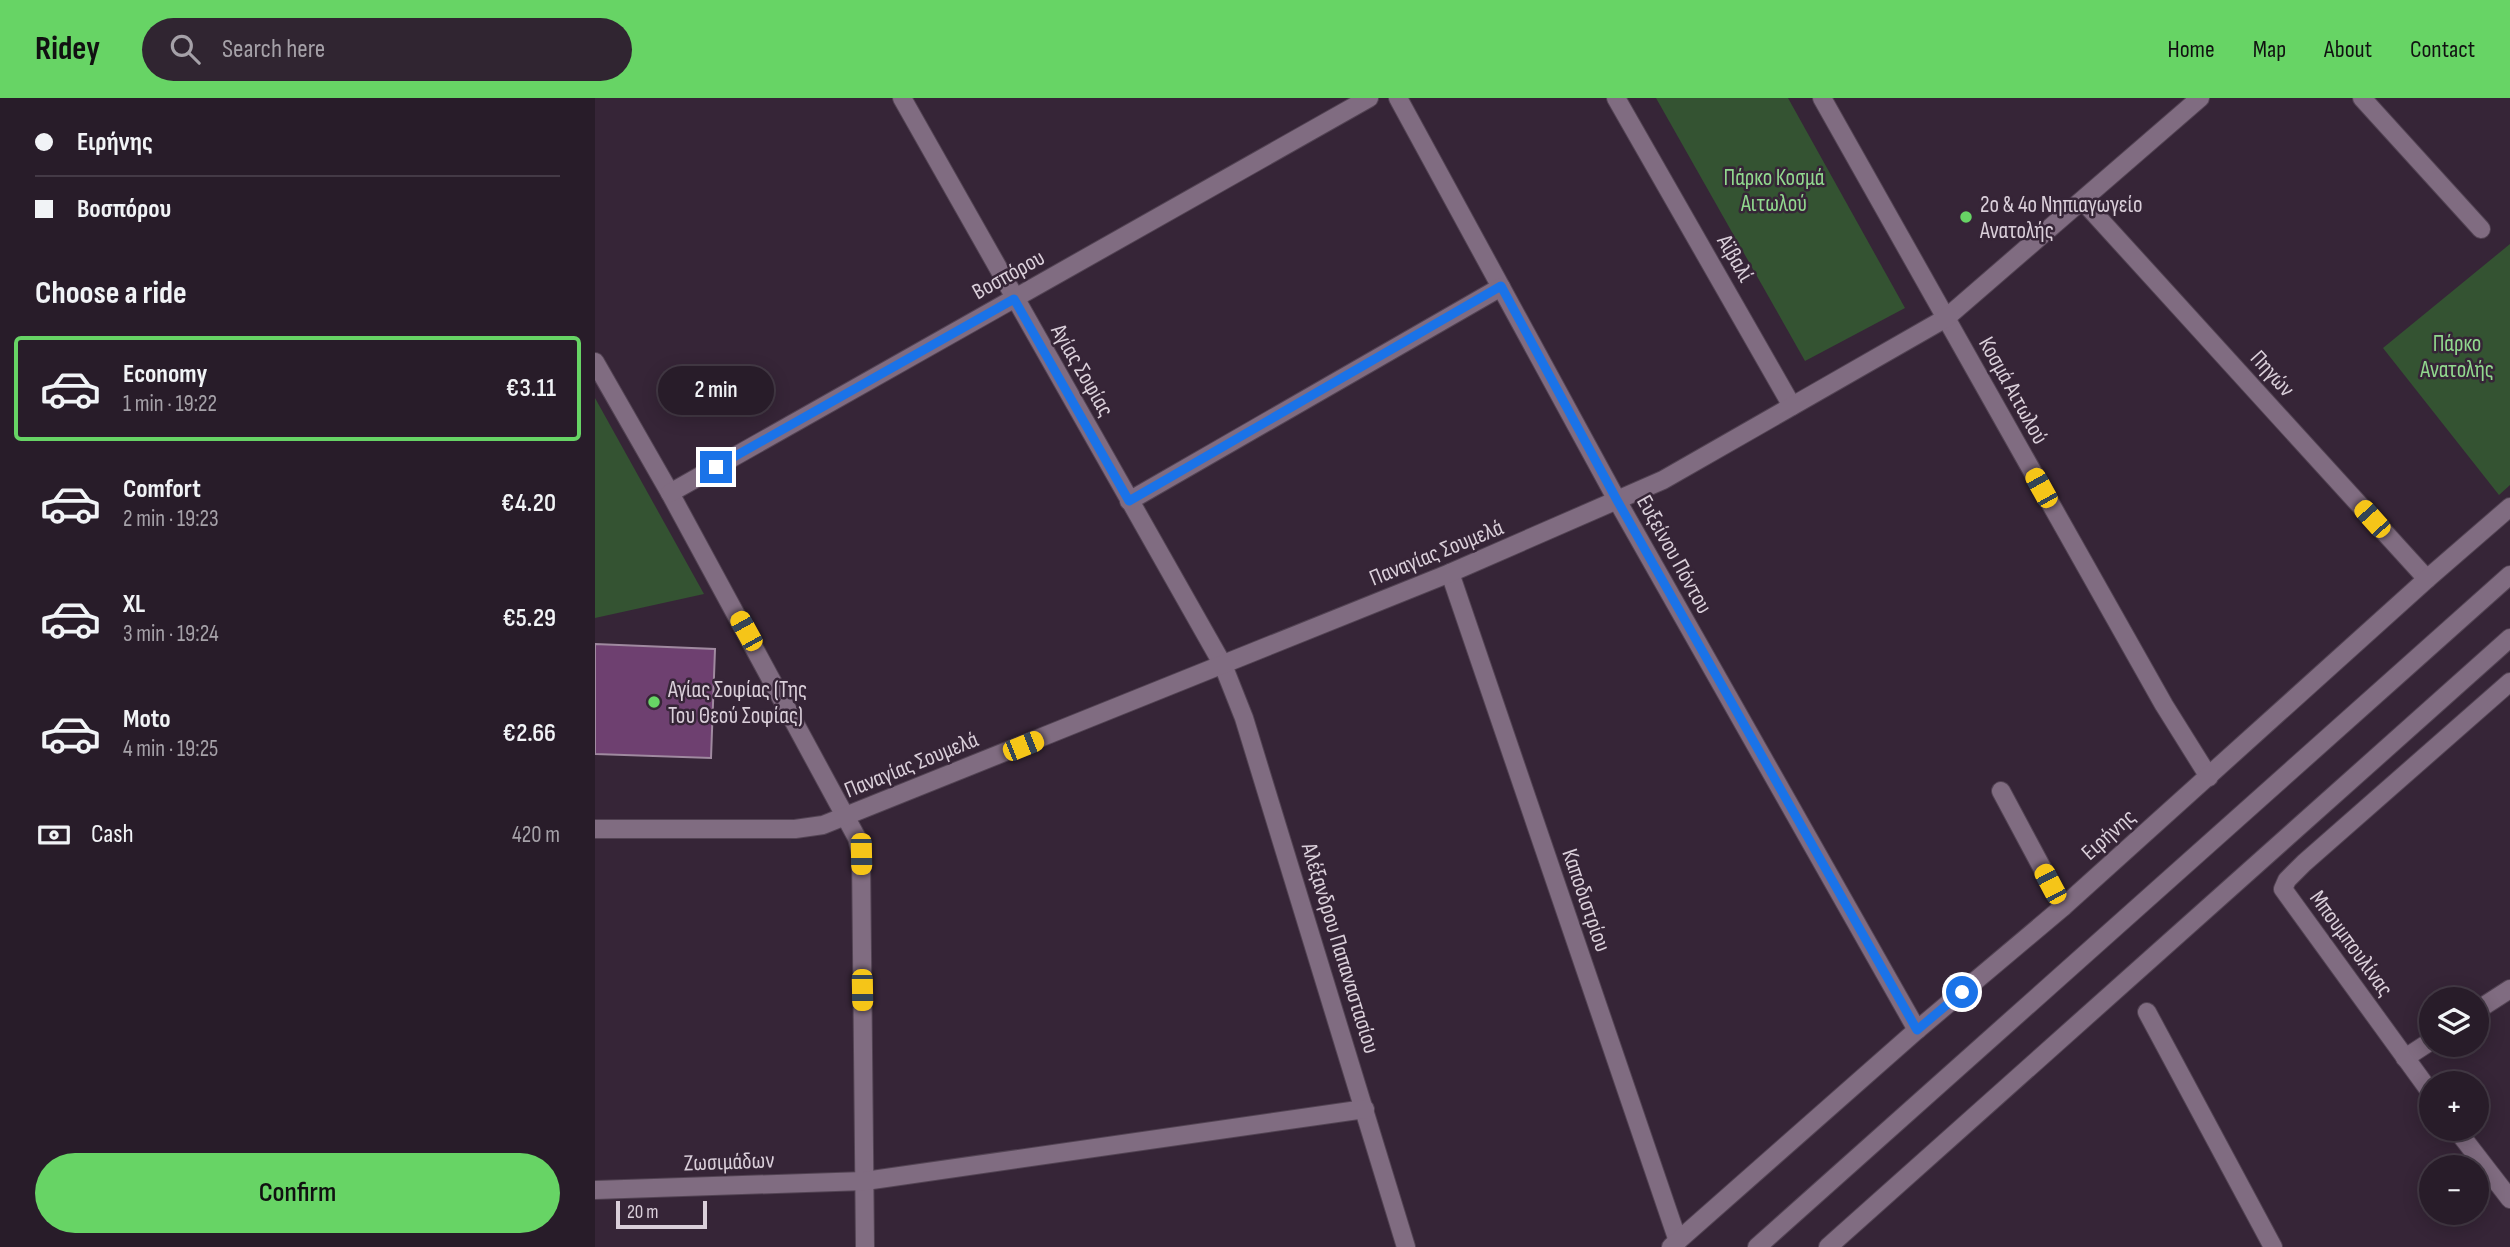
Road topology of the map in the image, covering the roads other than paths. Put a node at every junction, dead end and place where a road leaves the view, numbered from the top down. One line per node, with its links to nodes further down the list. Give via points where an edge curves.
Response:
1 (902, 98): 11 (street, Αγίας Σοφίας)
2 (1369, 98): 11 (street, Βοσπόρου)
3 (1398, 98): 10 (street, Ευξείνου Πόντου)
4 (1616, 98): 14 (street, Αϊβαλί)
5 (1822, 98): 12 (street, Κοσμά Αιτωλού)
6 (2200, 98): 8 (street, Παναγίας Σουμελά)
7 (2362, 98): 9 (street)
8 (2083, 201): 12 (street, Παναγίας Σουμελά); 21 (street, Πηγών)
9 (2481, 229)
10 (1501, 286): 16 (street); 17 (street, Ευξείνου Πόντου)
11 (1014, 299): 15 (street, Βοσπόρου); 16 (street, Αγίας Σοφίας)
12 (1946, 318): 14 (street, Παναγίας Σουμελά); 25 (street, Κοσμά Αιτωλού)
13 (595, 362): 15 (street)
14 (1792, 406): 17 (street, Παναγίας Σουμελά)
15 (670, 493): 27 (street)
16 (1129, 501): 23 (street, Αγίας Σοφίας)
17 (1618, 502): 19 (street, Παναγίας Σουμελά); 33 (street, Ευξείνου Πόντου)
18 (2510, 507): 21 (street, Ειρήνης)
19 (1450, 573): 23 (street, Παναγίας Σουμελά); 42 (street, Καποδιστρίου)
20 (2510, 575): 45 (street)
21 (2427, 579): 25 (street, Ειρήνης)
22 (2510, 638): 46 (street)
23 (1223, 665): 27 (street, Παναγίας Σουμελά); 37 (street, Αλέξανδρου Παπαναστασίου, via 1244,718)
24 (2510, 682): 35 (street, Μπουμπουλίνας, via 2304,863 2283,889)
25 (2209, 777): 29 (street, Ειρήνης)
26 (2001, 790): 29 (street)
27 (847, 816): 28 (street, Παναγίας Σουμελά, via 795,829); 39 (street, via 861,854)
28 (595, 829)
29 (2063, 907): 33 (street, Ειρήνης)
30 (2510, 989): 31 (street)
31 (2489, 1003)
32 (2147, 1012): 47 (street)
33 (1917, 1030): 42 (street, Ειρήνης)
34 (2419, 1049): 35 (street)
35 (2405, 1058): 36 (street, Μπουμπουλίνας)
36 (2419, 1077)
37 (1365, 1109): 39 (street, Ζωσιμάδων); 44 (street, Αλέξανδρου Παπαναστασίου)
38 (2465, 1141): 41 (street)
39 (865, 1181): 40 (street, Ζωσιμάδων); 43 (street)
40 (595, 1190)
41 (2510, 1199)
42 (1674, 1244)
43 (865, 1247)
44 (1406, 1247)
45 (1756, 1247)
46 (1828, 1247)
47 (2273, 1247)

